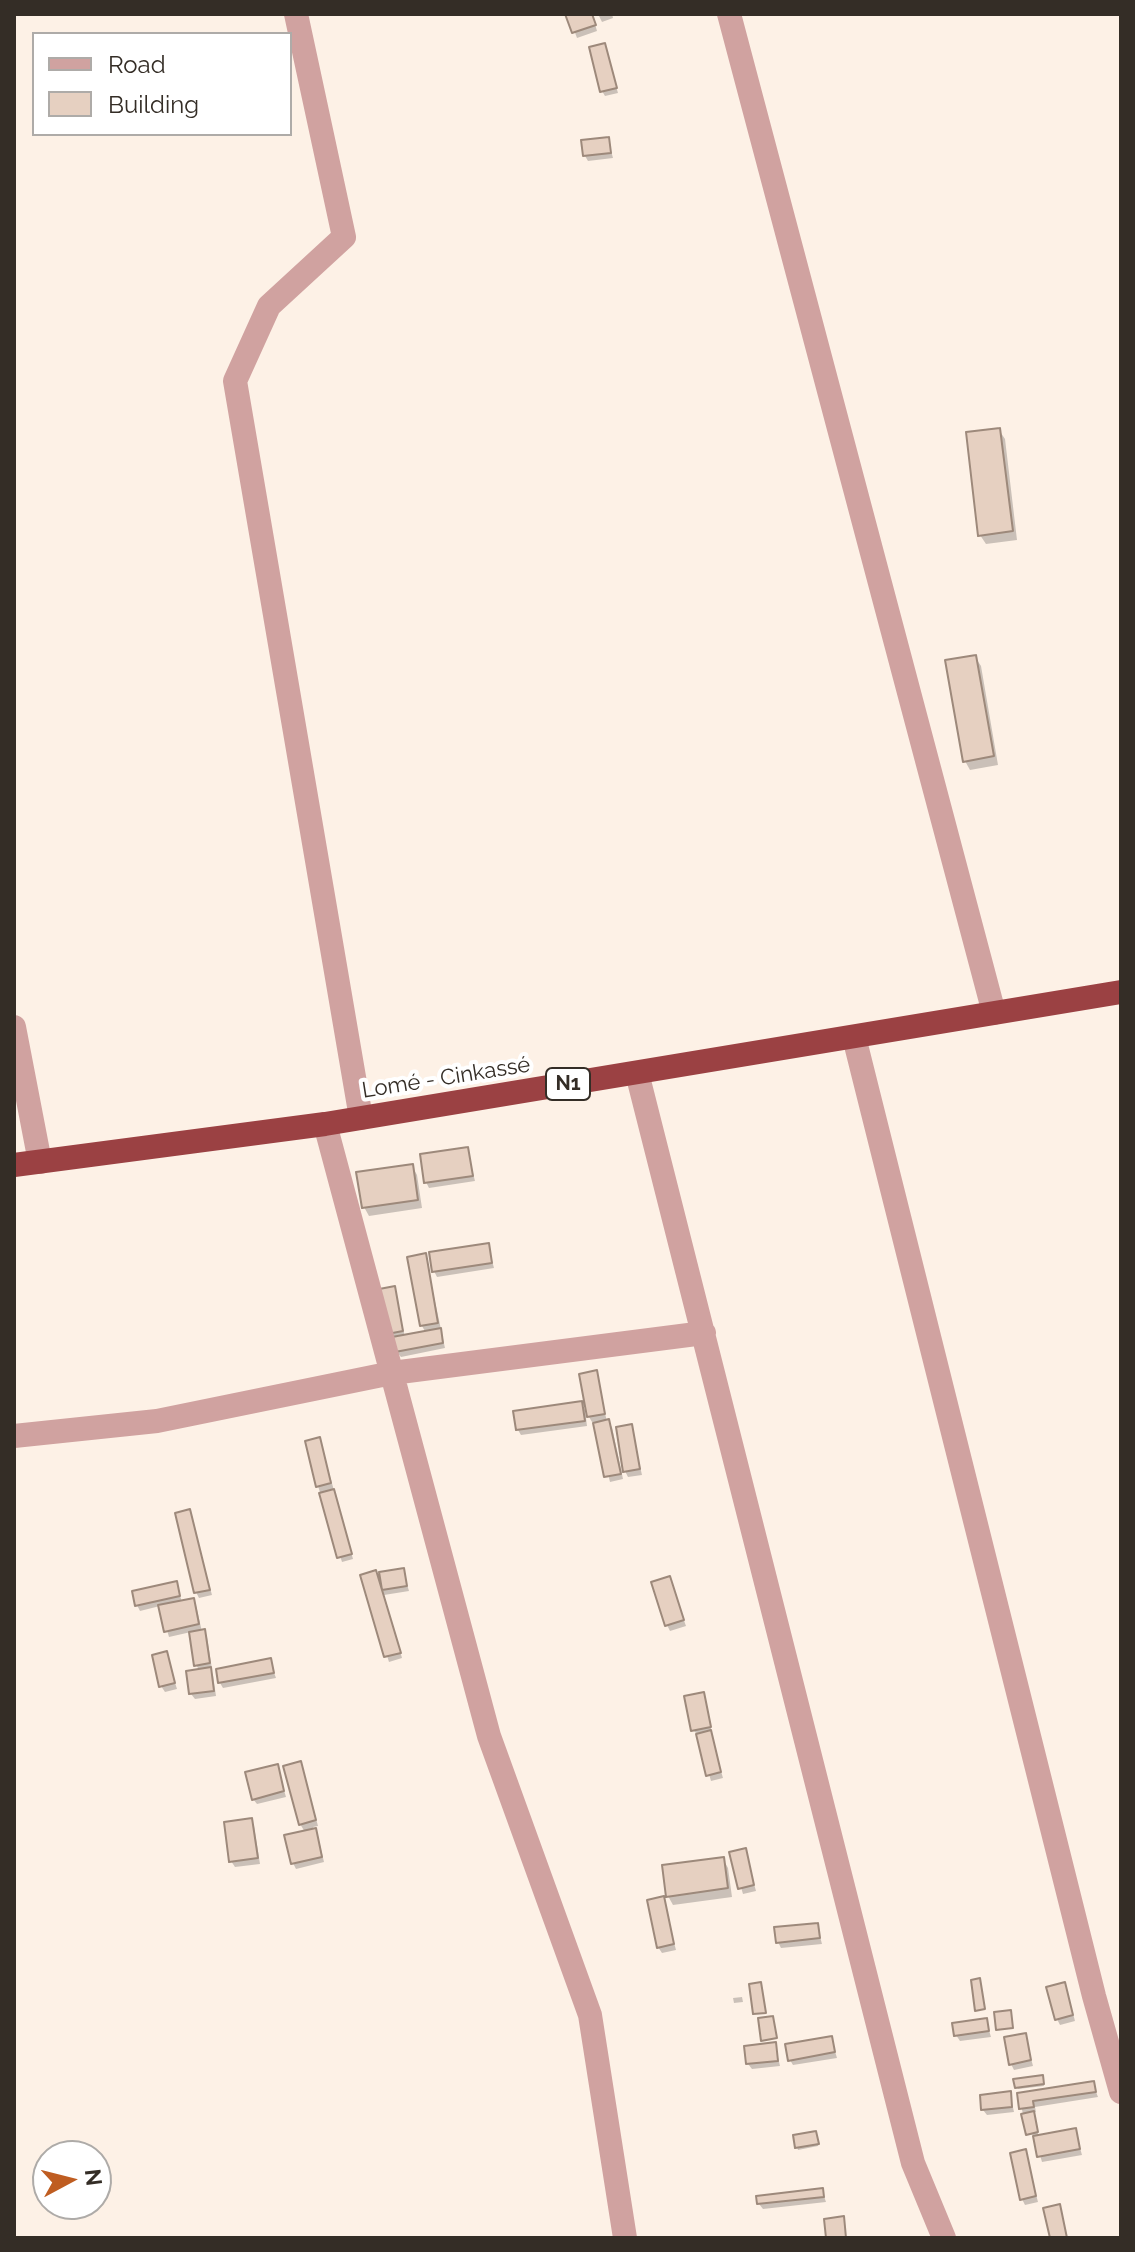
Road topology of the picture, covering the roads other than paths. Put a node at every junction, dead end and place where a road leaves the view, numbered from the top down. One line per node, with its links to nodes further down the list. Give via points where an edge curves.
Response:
1 (296, 14): 8 (street, via 344,237 269,306 235,381)
2 (729, 14): 4 (street)
3 (1121, 992): 4 (highway, Lomé - Cinkassé / N1)
4 (994, 1013): 6 (highway, Lomé - Cinkassé / N1)
5 (14, 1027): 10 (street)
6 (854, 1037): 7 (highway, Lomé - Cinkassé / N1); 15 (street)
7 (637, 1073): 8 (highway, Lomé - Cinkassé / N1); 12 (street)
8 (361, 1118): 9 (highway, Lomé - Cinkassé / N1)
9 (325, 1124): 10 (highway, Lomé - Cinkassé / N1); 13 (street)
10 (40, 1162): 11 (highway, Lomé - Cinkassé / N1)
11 (14, 1165)
12 (704, 1333): 13 (street); 17 (street, via 913,2163)
13 (392, 1373): 14 (street, via 157,1421); 16 (street, via 489,1736 590,2015)
14 (14, 1436)
15 (1121, 2092)
16 (625, 2238)
17 (944, 2238)

